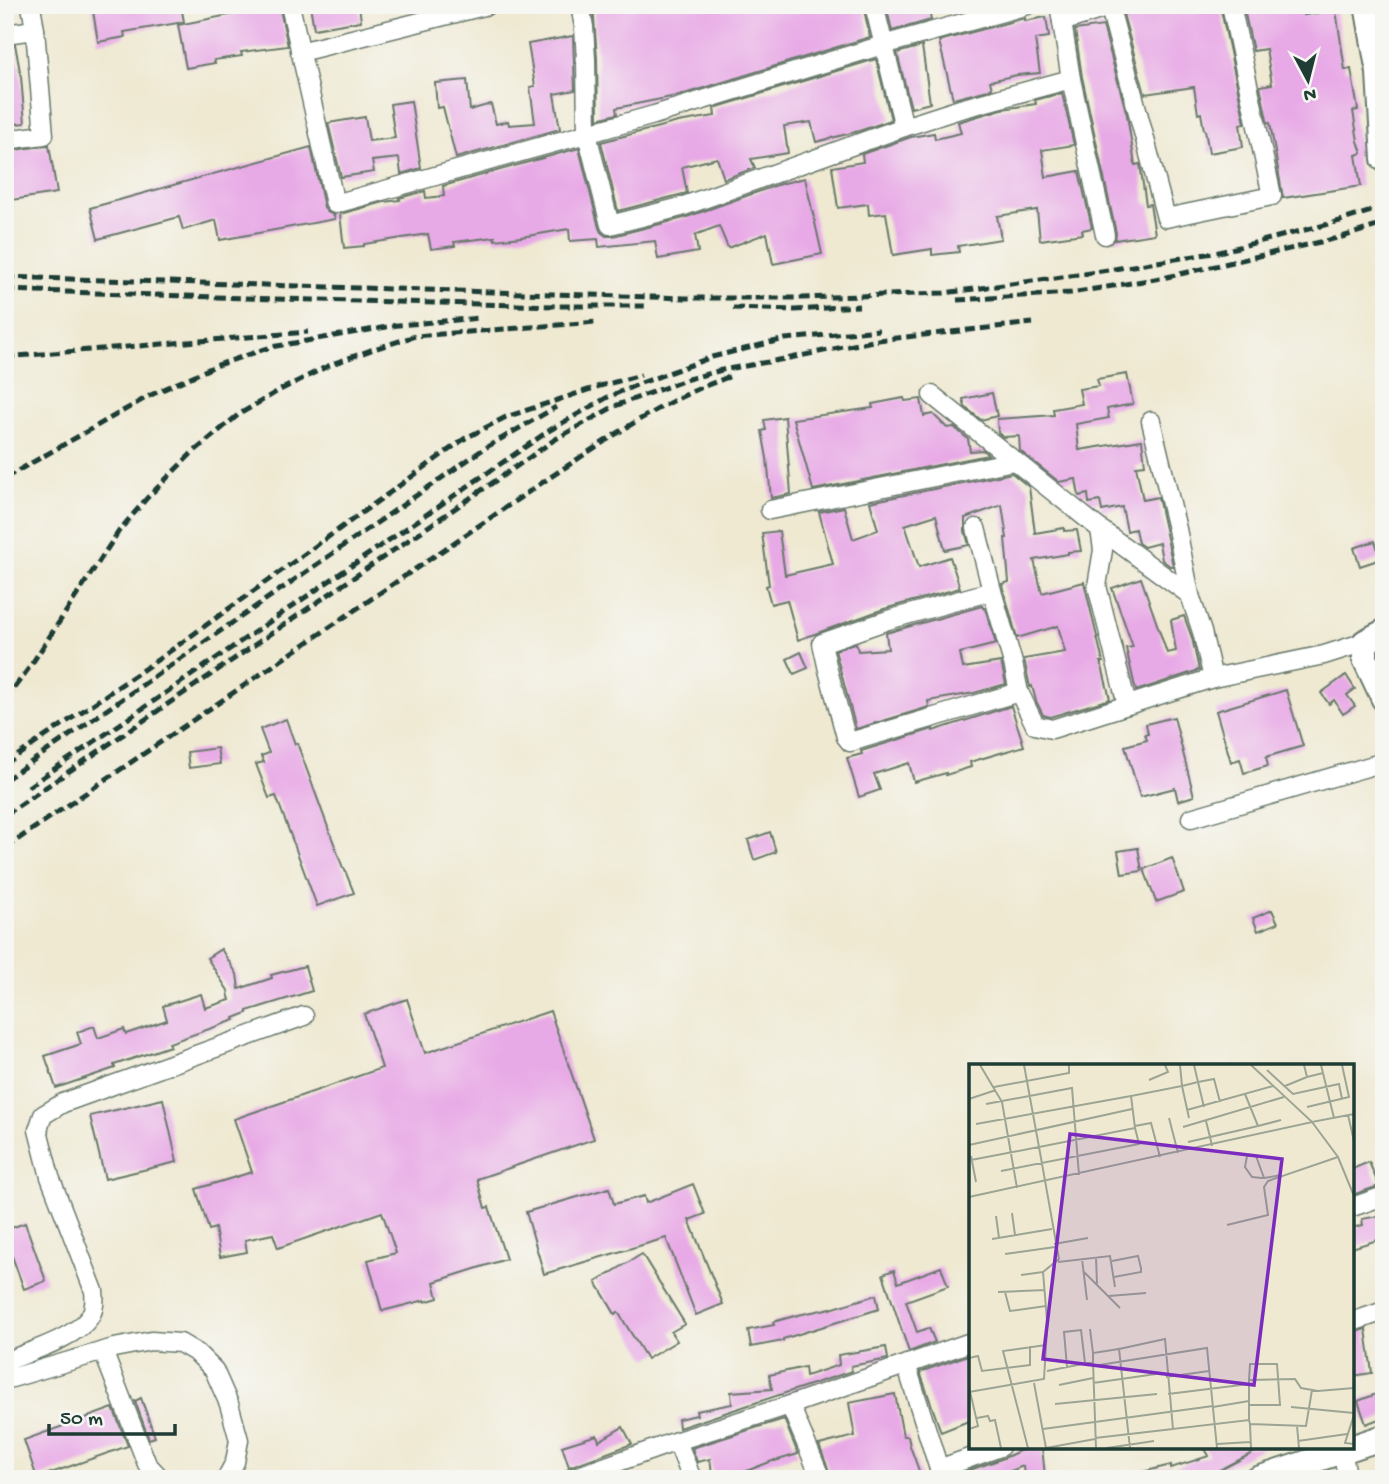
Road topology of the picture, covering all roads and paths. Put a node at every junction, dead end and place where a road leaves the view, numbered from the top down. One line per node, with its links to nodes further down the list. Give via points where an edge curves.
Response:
1 (32, 5): 11 (street)
2 (290, 5): 14 (street)
3 (488, 5): 14 (street)
4 (580, 5): 18 (street)
5 (874, 5): 13 (street)
6 (1028, 5): 13 (street)
7 (1231, 5): 9 (street, via 1272,196 1166,218)
8 (1367, 5): 16 (street)
9 (1113, 6): 10 (street)
10 (1060, 14): 15 (street)
11 (35, 30): 12 (street); 19 (street, via 44,135)
12 (5, 34)
13 (883, 45): 17 (street); 18 (street)
14 (300, 52): 18 (street, via 335,204)
15 (1071, 79): 17 (street); 21 (street)
16 (1382, 92): 20 (street)
17 (904, 127): 18 (street, via 681,207 610,225)
18 (587, 134)
19 (5, 140)
20 (1384, 159)
21 (1105, 235)
22 (932, 395): 24 (street)
23 (1151, 421): 29 (street)
24 (1014, 461): 25 (street); 27 (street)
25 (770, 510)
26 (976, 528): 28 (street)
27 (1100, 529): 29 (street); 34 (street, via 1097,586)
28 (992, 591): 32 (street); 32 (street, via 822,643 828,670 850,742)
29 (1190, 595): 31 (street)
30 (1375, 637): 31 (street, via 1324,655); 33 (street, via 1366,659)
31 (1213, 678): 34 (street)
32 (1019, 692): 34 (street, via 1035,725 1052,729)
33 (1384, 699)
34 (1127, 705)
35 (1384, 762): 36 (street)
36 (1191, 818)
37 (304, 1016): 44 (street, via 63,1102 43,1115 38,1130 50,1177 95,1304 89,1318 72,1334)
38 (1384, 1196): 39 (street)
39 (1354, 1206)
40 (1384, 1311): 41 (street)
41 (1354, 1321)
42 (969, 1343): 45 (street)
43 (103, 1351): 46 (street); 54 (street, via 147,1464); 55 (street, via 151,1341 180,1343 206,1361 229,1404 239,1440)
44 (5, 1362)
45 (906, 1364): 47 (street); 53 (street)
46 (5, 1380)
47 (790, 1405): 49 (street); 58 (street)
48 (1384, 1437): 50 (street)
49 (677, 1441): 56 (street); 57 (street)
50 (1354, 1445)
51 (996, 1449): 53 (street)
52 (1341, 1449): 59 (street); 60 (street)
53 (941, 1474)
54 (161, 1479)
55 (226, 1479)
56 (570, 1479)
57 (692, 1479)
58 (821, 1479)
59 (1258, 1479)
60 (1348, 1479)

